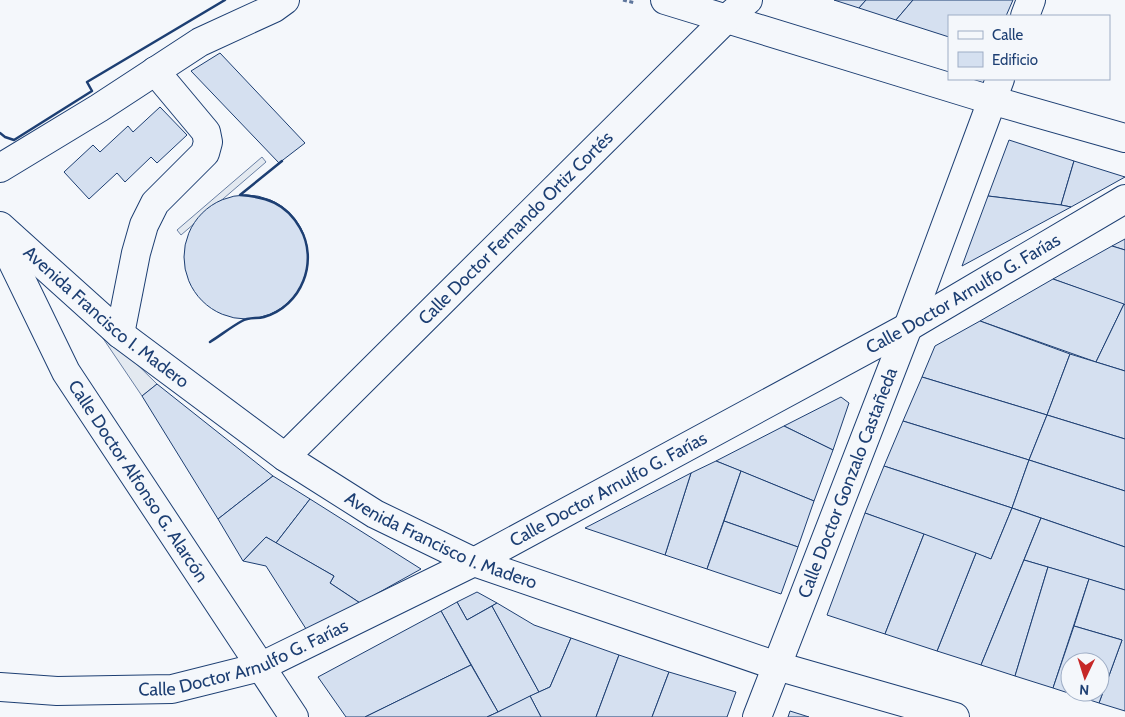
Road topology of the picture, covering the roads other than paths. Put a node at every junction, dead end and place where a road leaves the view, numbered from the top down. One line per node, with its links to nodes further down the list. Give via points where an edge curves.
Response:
1 (285, 0): 7 (street, via 200,42)
2 (665, 0): 6 (street)
3 (748, 0): 6 (street, Calle Doctor Fernando Ortiz Cortés)
4 (1031, 0): 5 (street)
5 (1025, 15)
6 (726, 19): 8 (street); 18 (street, Calle Doctor Fernando Ortiz Cortés)
7 (155, 71): 12 (street); 17 (street, via 206,132 208,142 205,154 155,204 144,225)
8 (948, 77)
9 (958, 80): 10 (street)
10 (996, 90): 11 (street); 16 (street, Calle Doctor Gonzalo Castañeda)
11 (1125, 138)
12 (0, 168)
13 (1125, 199): 16 (street, Calle Doctor Arnulfo G. Farías)
14 (0, 226): 17 (street, Avenida Francisco I. Madero)
15 (0, 236): 21 (street, Calle Doctor Alfonso G. Alarcón, via 66,372)
16 (908, 327): 19 (street, Calle Doctor Arnulfo G. Farías); 20 (street, Calle Doctor Gonzalo Castañeda)
17 (120, 334): 18 (street, Avenida Francisco I. Madero)
18 (285, 457): 19 (street, Avenida Francisco I. Madero, via 375,514)
19 (474, 562): 20 (street, Avenida Francisco I. Madero); 21 (street, Calle Doctor Arnulfo G. Farías)
20 (777, 666): 24 (street, Calle Doctor Gonzalo Castañeda); 25 (street, Avenida Francisco I. Madero)
21 (260, 667): 22 (street, Calle Doctor Arnulfo G. Farías, via 172,689 57,691); 23 (street, Calle Doctor Alfonso G. Alarcón)
22 (0, 687)
23 (294, 717)
24 (757, 717)
25 (955, 717)

